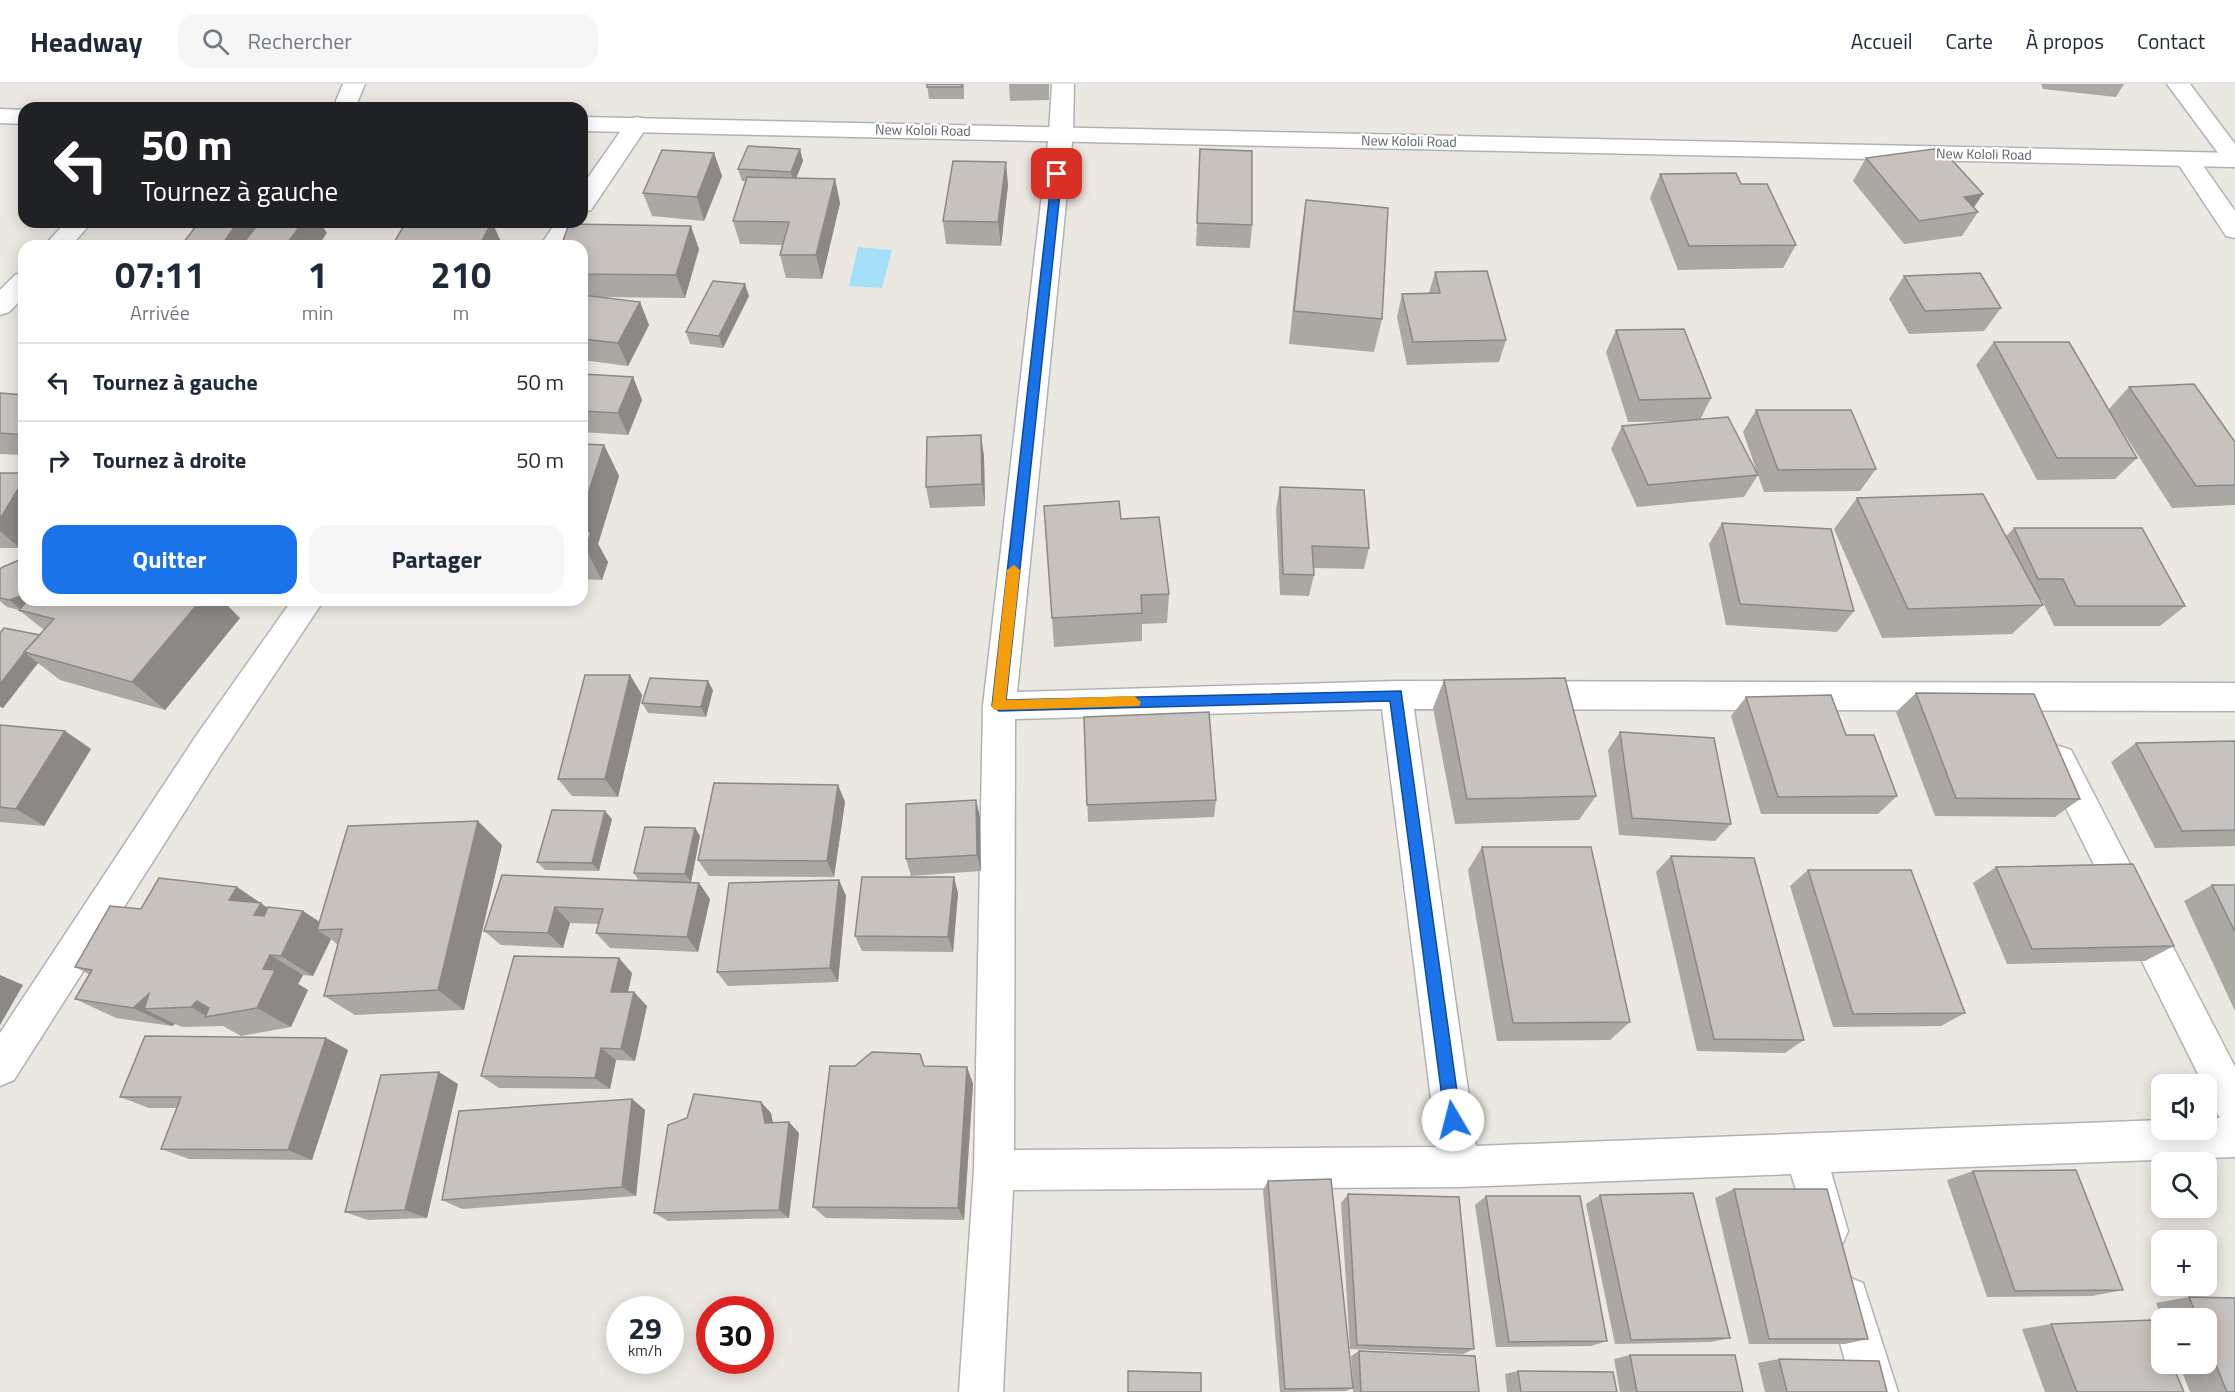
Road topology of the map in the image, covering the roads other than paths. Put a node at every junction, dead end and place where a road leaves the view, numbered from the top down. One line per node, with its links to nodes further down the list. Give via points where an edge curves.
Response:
1 (354, 84): 4 (street)
2 (1063, 84): 9 (street)
3 (2178, 84): 11 (street)
4 (346, 102)
5 (0, 116): 6 (street)
6 (18, 117)
7 (588, 124): 8 (street, New Kololi Road)
8 (637, 124): 9 (street, New Kololi Road); 12 (street)
9 (1061, 134): 10 (street, New Kololi Road); 22 (street)
10 (2187, 159): 11 (street, New Kololi Road); 14 (street)
11 (2235, 160)
12 (588, 195)
13 (74, 228): 15 (street)
14 (2235, 230)
15 (63, 240)
16 (18, 287): 17 (street)
17 (0, 306)
18 (305, 606): 23 (street, via 208,746)
19 (1396, 695): 20 (street); 22 (street); 27 (street)
20 (2027, 697): 21 (street); 24 (street)
21 (2235, 697)
22 (999, 706): 28 (street)
23 (0, 1067)
24 (2235, 1107)
25 (2235, 1137): 26 (street)
26 (1805, 1153): 27 (street); 30 (street)
27 (1459, 1167): 28 (street)
28 (994, 1170): 29 (street)
29 (981, 1392)
30 (1876, 1392)

